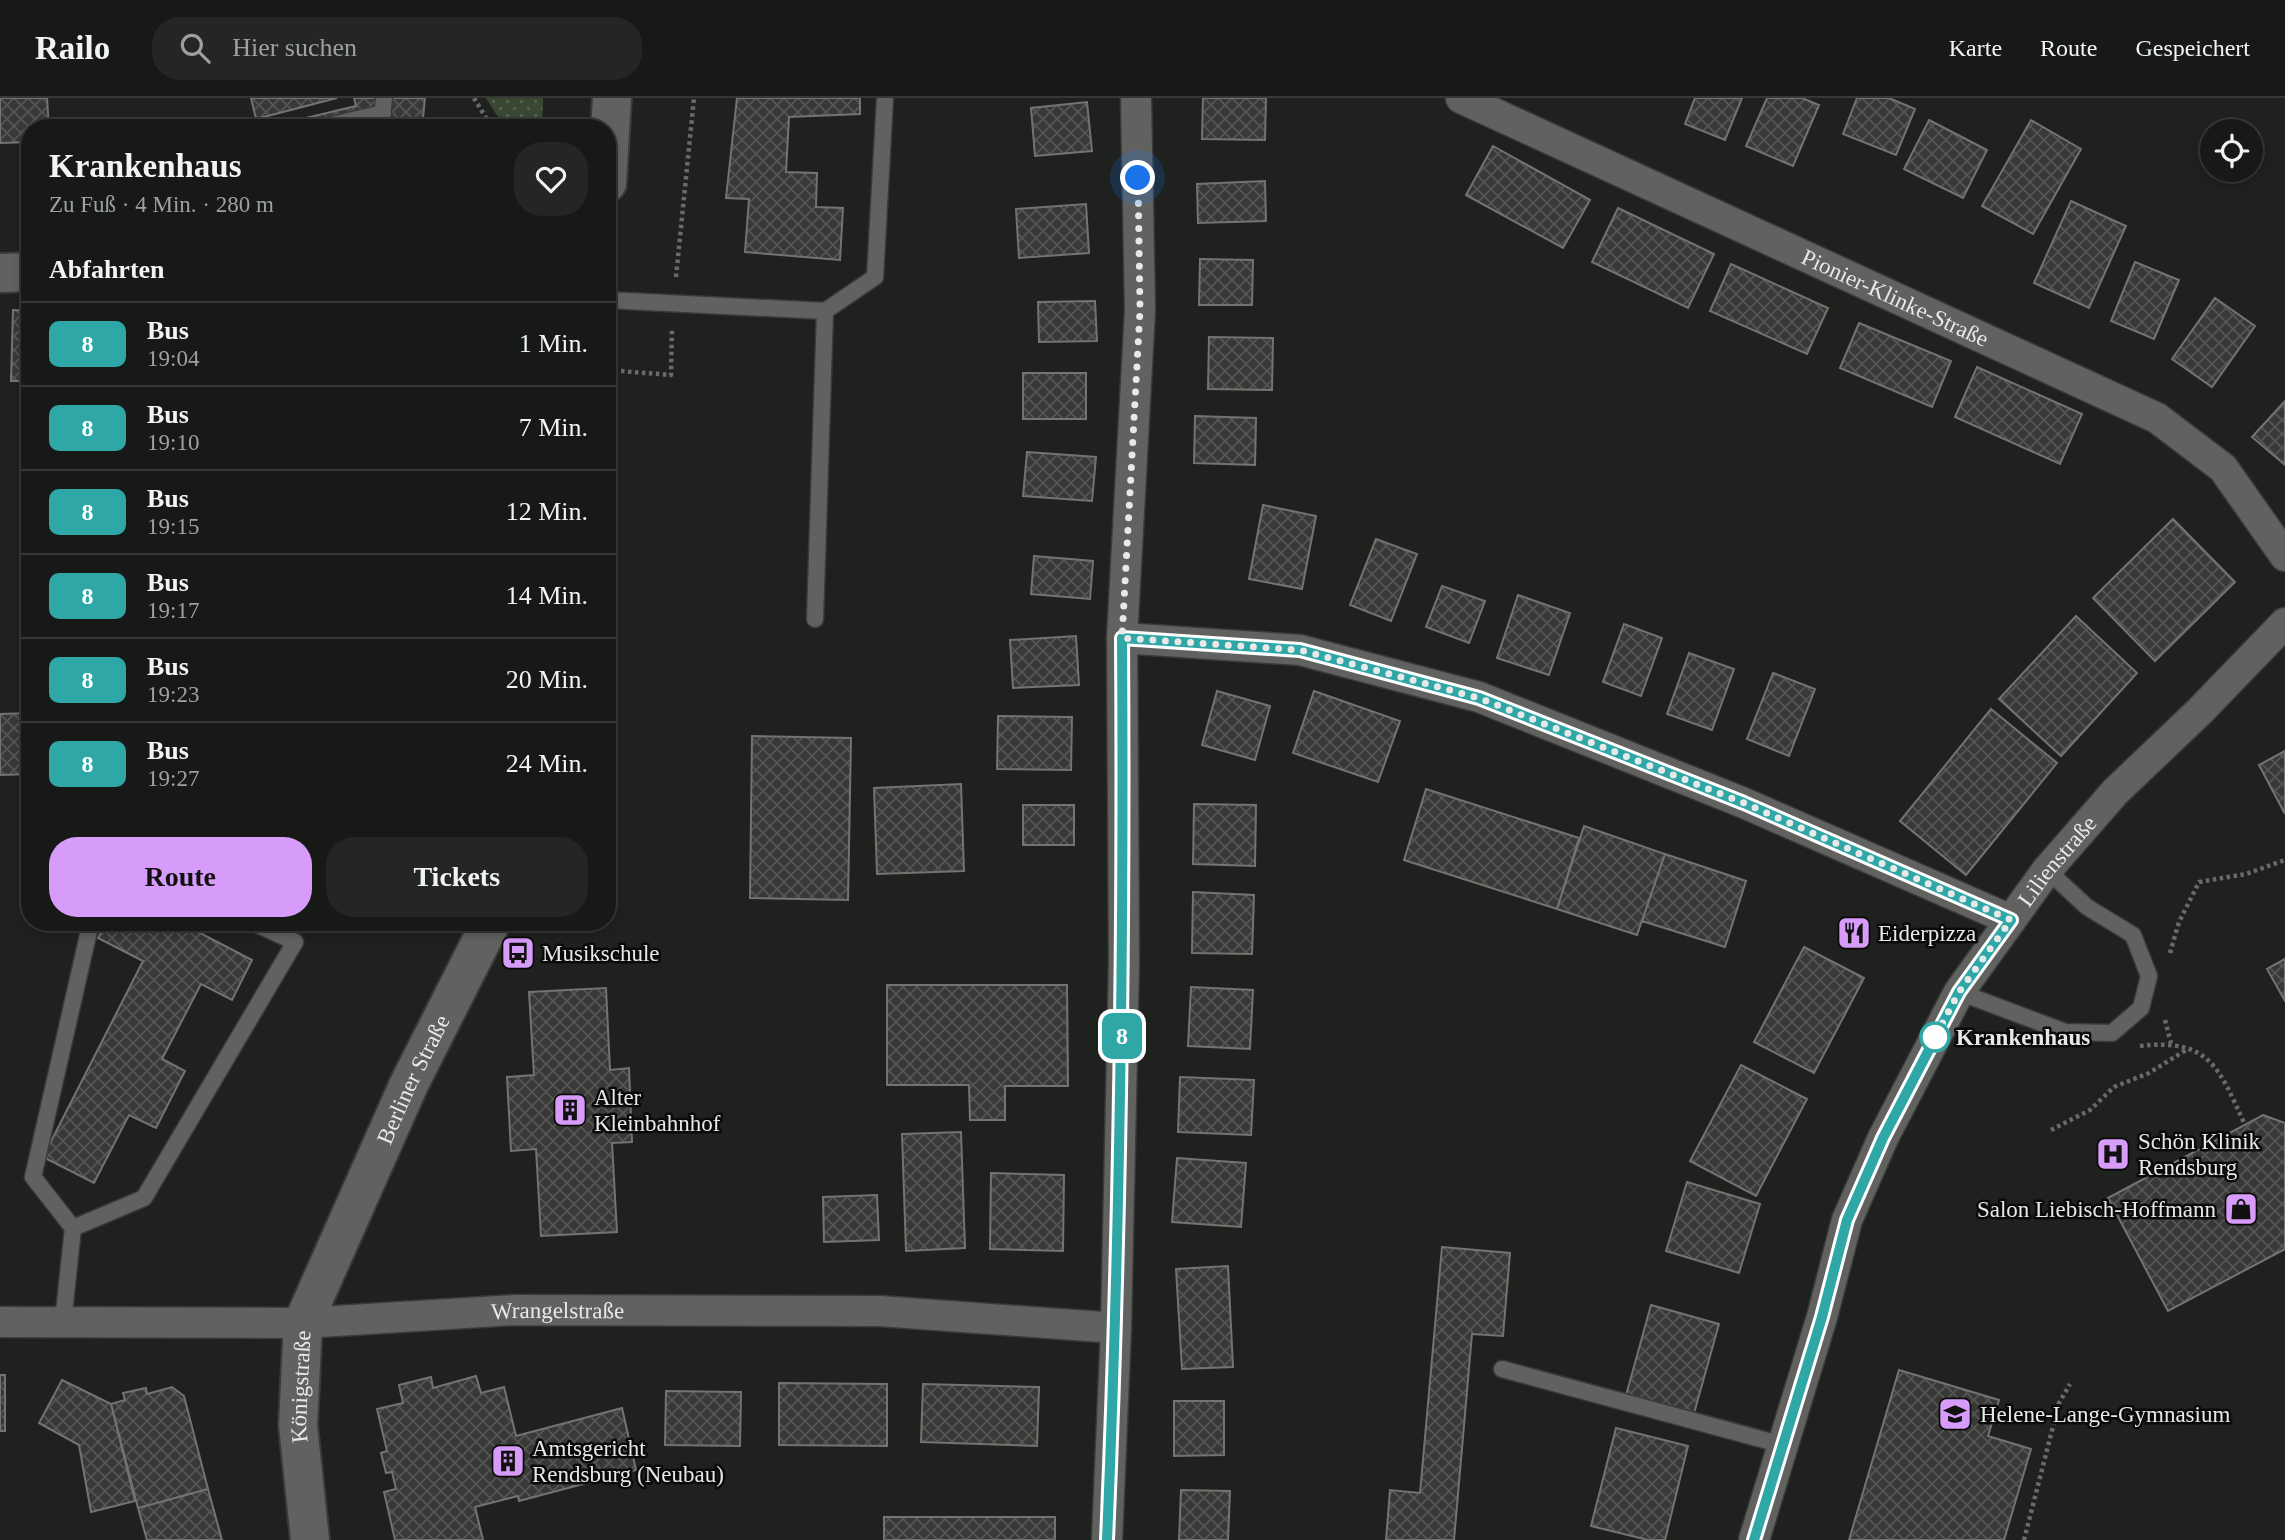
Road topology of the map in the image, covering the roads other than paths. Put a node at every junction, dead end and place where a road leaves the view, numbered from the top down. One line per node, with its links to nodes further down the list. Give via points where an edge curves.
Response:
1 (612, 98): 7 (main road)
2 (885, 98): 11 (lane, via 875,277)
3 (1136, 98): 15 (street, via 1140,310)
4 (1461, 98): 12 (street, Pionier-Klinke-Straße, via 2157,418 2223,468)
5 (383, 113): 6 (lane)
6 (357, 119)
7 (611, 119)
8 (21, 272): 9 (main road)
9 (0, 273)
10 (616, 301): 11 (lane)
11 (825, 311): 13 (lane)
12 (2285, 556)
13 (815, 619)
14 (2285, 623): 16 (street, Lilienstraße, via 2115,792)
15 (1122, 638): 17 (street, via 1300,650 1479,698 1744,803); 27 (street, via 1124,961)
16 (2047, 870): 17 (street, Lilienstraße); 21 (lane, via 2087,907 2133,935 2149,975 2141,1008 2112,1033 2065,1032)
17 (2011, 920): 21 (street, Lilienstraße)
18 (89, 931): 22 (lane, via 33,1177)
19 (271, 931): 22 (lane, via 295,942 144,1198)
20 (486, 931): 23 (main road, Berliner Straße, via 409,1084)
21 (1959, 992): 29 (street, Lilienstraße, via 1883,1138 1847,1220)
22 (73, 1228): 25 (lane)
23 (338, 1240): 26 (main road, Königstraße)
24 (0, 1322): 25 (street, Wrangelstraße)
25 (63, 1322): 26 (street, Wrangelstraße)
26 (303, 1323): 27 (street, Wrangelstraße, via 515,1310 879,1311); 30 (main road, Königstraße, via 298,1425)
27 (1116, 1328): 31 (street)
28 (1502, 1369): 29 (lane)
29 (1783, 1445): 32 (street, Lilienstraße)
30 (310, 1540)
31 (1107, 1540)
32 (1754, 1540)

